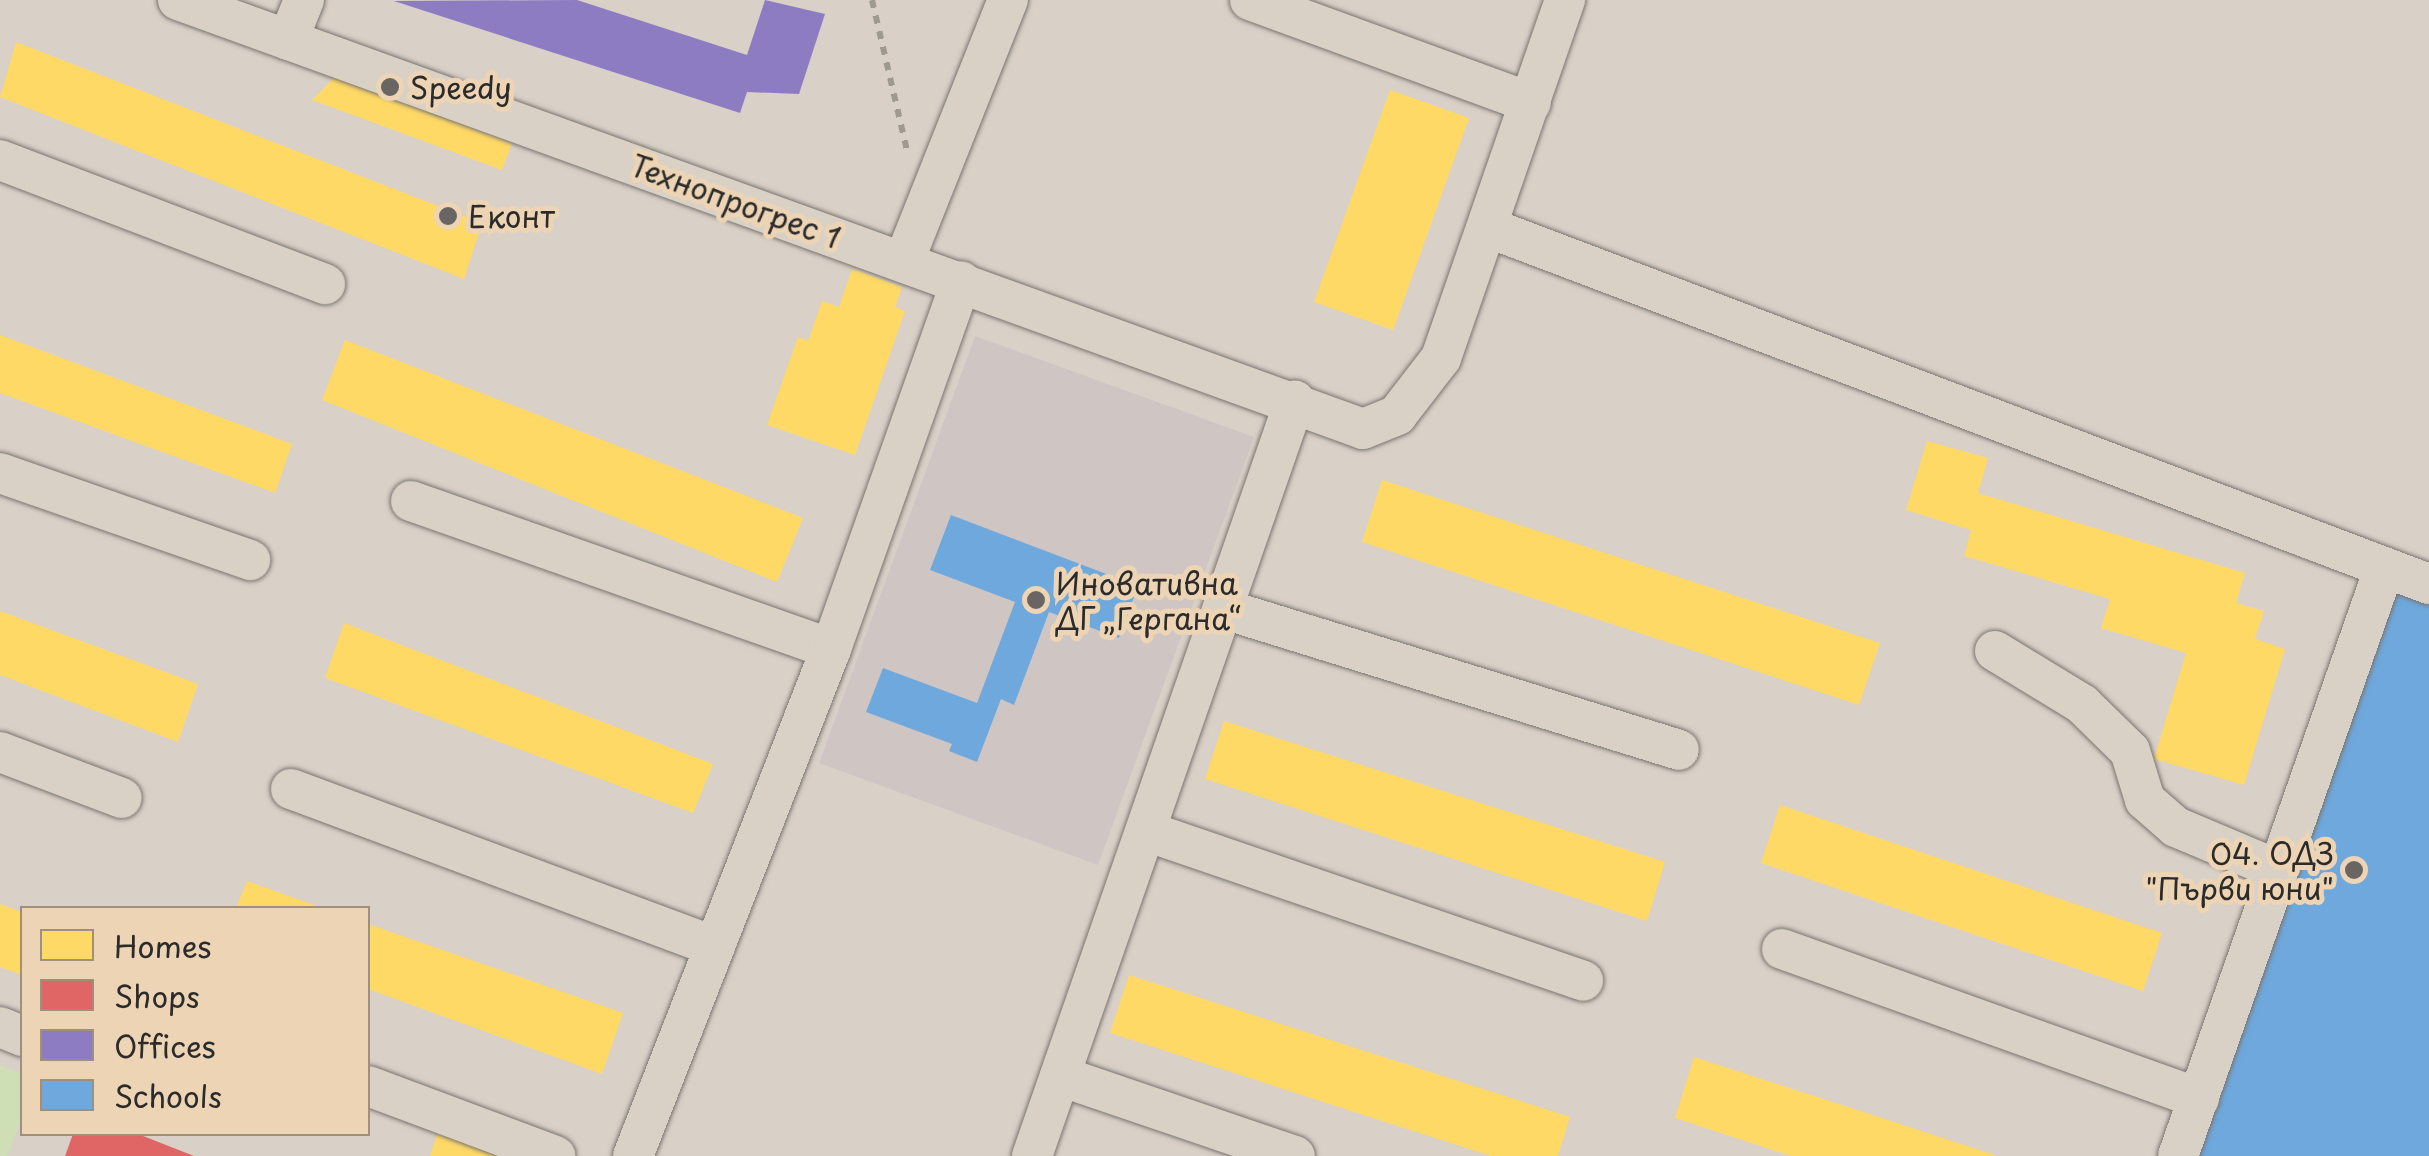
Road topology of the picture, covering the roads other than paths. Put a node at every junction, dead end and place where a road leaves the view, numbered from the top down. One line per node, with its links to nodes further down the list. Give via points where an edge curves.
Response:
1 (178, 0): 6 (street, Технопрогрес 1)
2 (304, 0): 6 (street)
3 (1008, 0): 10 (street)
4 (1250, 0): 7 (street)
5 (1565, 0): 7 (street, Технопрогрес 1)
6 (288, 40): 10 (street, Технопрогрес 1)
7 (1531, 103): 9 (street, Технопрогрес 1)
8 (0, 160): 12 (street)
9 (1488, 227): 13 (street, Технопрогрес 1, via 1441,358 1397,414 1364,428); 17 (street)
10 (904, 261): 11 (street, Технопрогрес 1)
11 (962, 280): 13 (street, Технопрогрес 1); 20 (street)
12 (325, 284)
13 (1295, 400): 19 (street)
14 (0, 473): 16 (street)
15 (411, 501): 20 (street)
16 (250, 560)
17 (2384, 568): 18 (street); 27 (street)
18 (2429, 584)
19 (1224, 609): 22 (street); 26 (street)
20 (830, 649): 28 (street)
21 (1996, 651): 27 (street, via 2082,704 2130,751 2145,800 2176,827)
22 (1679, 750)
23 (0, 752): 25 (street)
24 (292, 789): 28 (street)
25 (122, 798)
26 (1146, 831): 30 (street); 31 (street)
27 (2276, 869): 33 (street)
28 (714, 947): 35 (street)
29 (1782, 949): 33 (street)
30 (1583, 981)
31 (1060, 1076): 36 (street); 37 (street)
32 (370, 1087): 34 (street)
33 (2199, 1098): 38 (street)
34 (555, 1156)
35 (633, 1156)
36 (1032, 1156)
37 (1295, 1156)
38 (2178, 1156)

